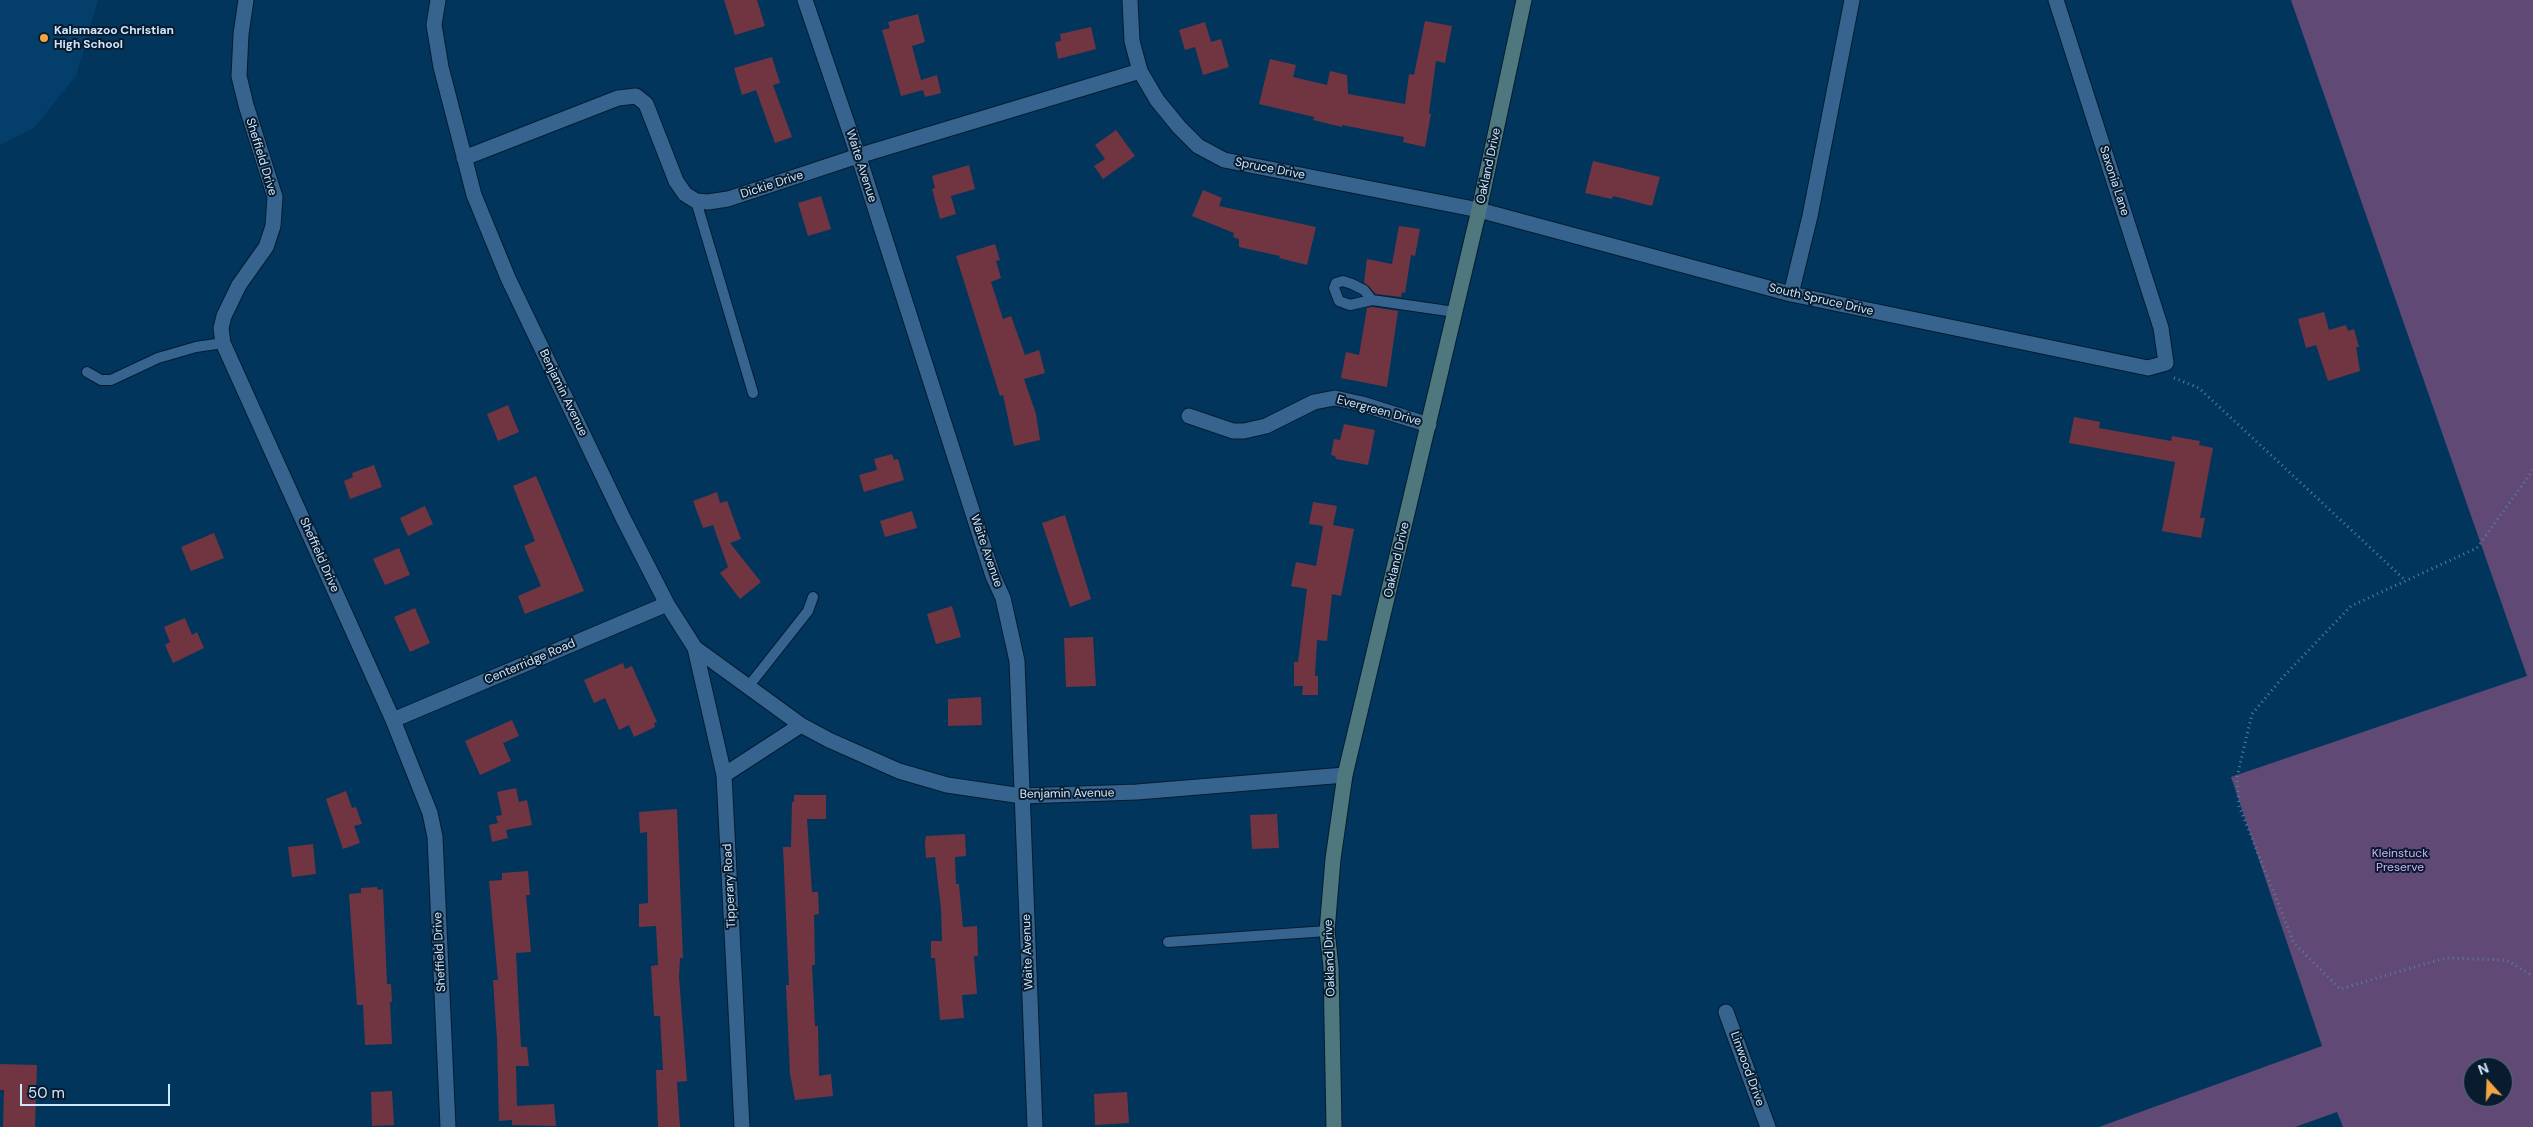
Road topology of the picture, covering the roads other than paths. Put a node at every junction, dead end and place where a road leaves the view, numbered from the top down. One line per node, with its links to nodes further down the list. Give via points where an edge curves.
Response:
1 (246, 0): 16 (street, Sheffield Drive, via 240,76 275,197 273,226 266,246 224,316 221,328)
2 (438, 0): 10 (street, Benjamin Avenue, via 435,33)
3 (805, 0): 9 (street, Waite Avenue)
4 (1130, 0): 8 (street, Spruce Drive, via 1132,42)
5 (1524, 0): 12 (main road, Oakland Drive)
6 (1852, 0): 13 (street, via 1810,216)
7 (2056, 0): 17 (street, Saxonia Lane, via 2161,328)
8 (1140, 72): 9 (street, Dickie Drive); 12 (street, Spruce Drive, via 1179,128 1198,146 1224,160)
9 (858, 156): 11 (street, Dickie Drive, via 728,199); 30 (street, Waite Avenue, via 1002,598 1017,661)
10 (464, 158): 11 (street, via 618,98 636,96 646,104 676,181 685,194); 23 (street, Benjamin Avenue, via 474,195 508,278)
11 (696, 201): 19 (lane)
12 (1479, 210): 13 (street, South Spruce Drive); 15 (main road, Oakland Drive)
13 (1791, 294): 17 (street, South Spruce Drive, via 2148,368)
14 (1372, 300): 15 (lane)
15 (1455, 312): 21 (main road, Oakland Drive)
16 (223, 344): 18 (lane, via 196,347 158,358 111,380 101,380); 26 (street, Sheffield Drive)
17 (2166, 363)
18 (87, 372)
19 (753, 393)
20 (1189, 416): 21 (street, Evergreen Drive, via 1233,431 1244,431 1266,426 1314,402 1334,398)
21 (1429, 424): 29 (main road, Oakland Drive)
22 (813, 597): 25 (lane, via 808,611)
23 (667, 604): 24 (street, Benjamin Avenue); 26 (street, Centerridge Road)
24 (695, 648): 25 (street, Benjamin Avenue); 28 (street, Tipperary Road)
25 (748, 687): 27 (street, Benjamin Avenue)
26 (393, 720): 34 (street, Sheffield Drive, via 422,790 434,837)
27 (801, 725): 28 (street); 30 (street, Benjamin Avenue, via 899,771 948,785)
28 (724, 775): 35 (street, Tipperary Road)
29 (1345, 775): 30 (street, Benjamin Avenue, via 1137,792); 31 (main road, Oakland Drive)
30 (1022, 796): 36 (street, Waite Avenue)
31 (1327, 931): 32 (lane); 37 (main road, Oakland Drive, via 1331,967)
32 (1168, 942)
33 (1726, 1012): 38 (street, Linwood Drive)
34 (448, 1127)
35 (742, 1127)
36 (1036, 1127)
37 (1334, 1127)
38 (1768, 1127)

